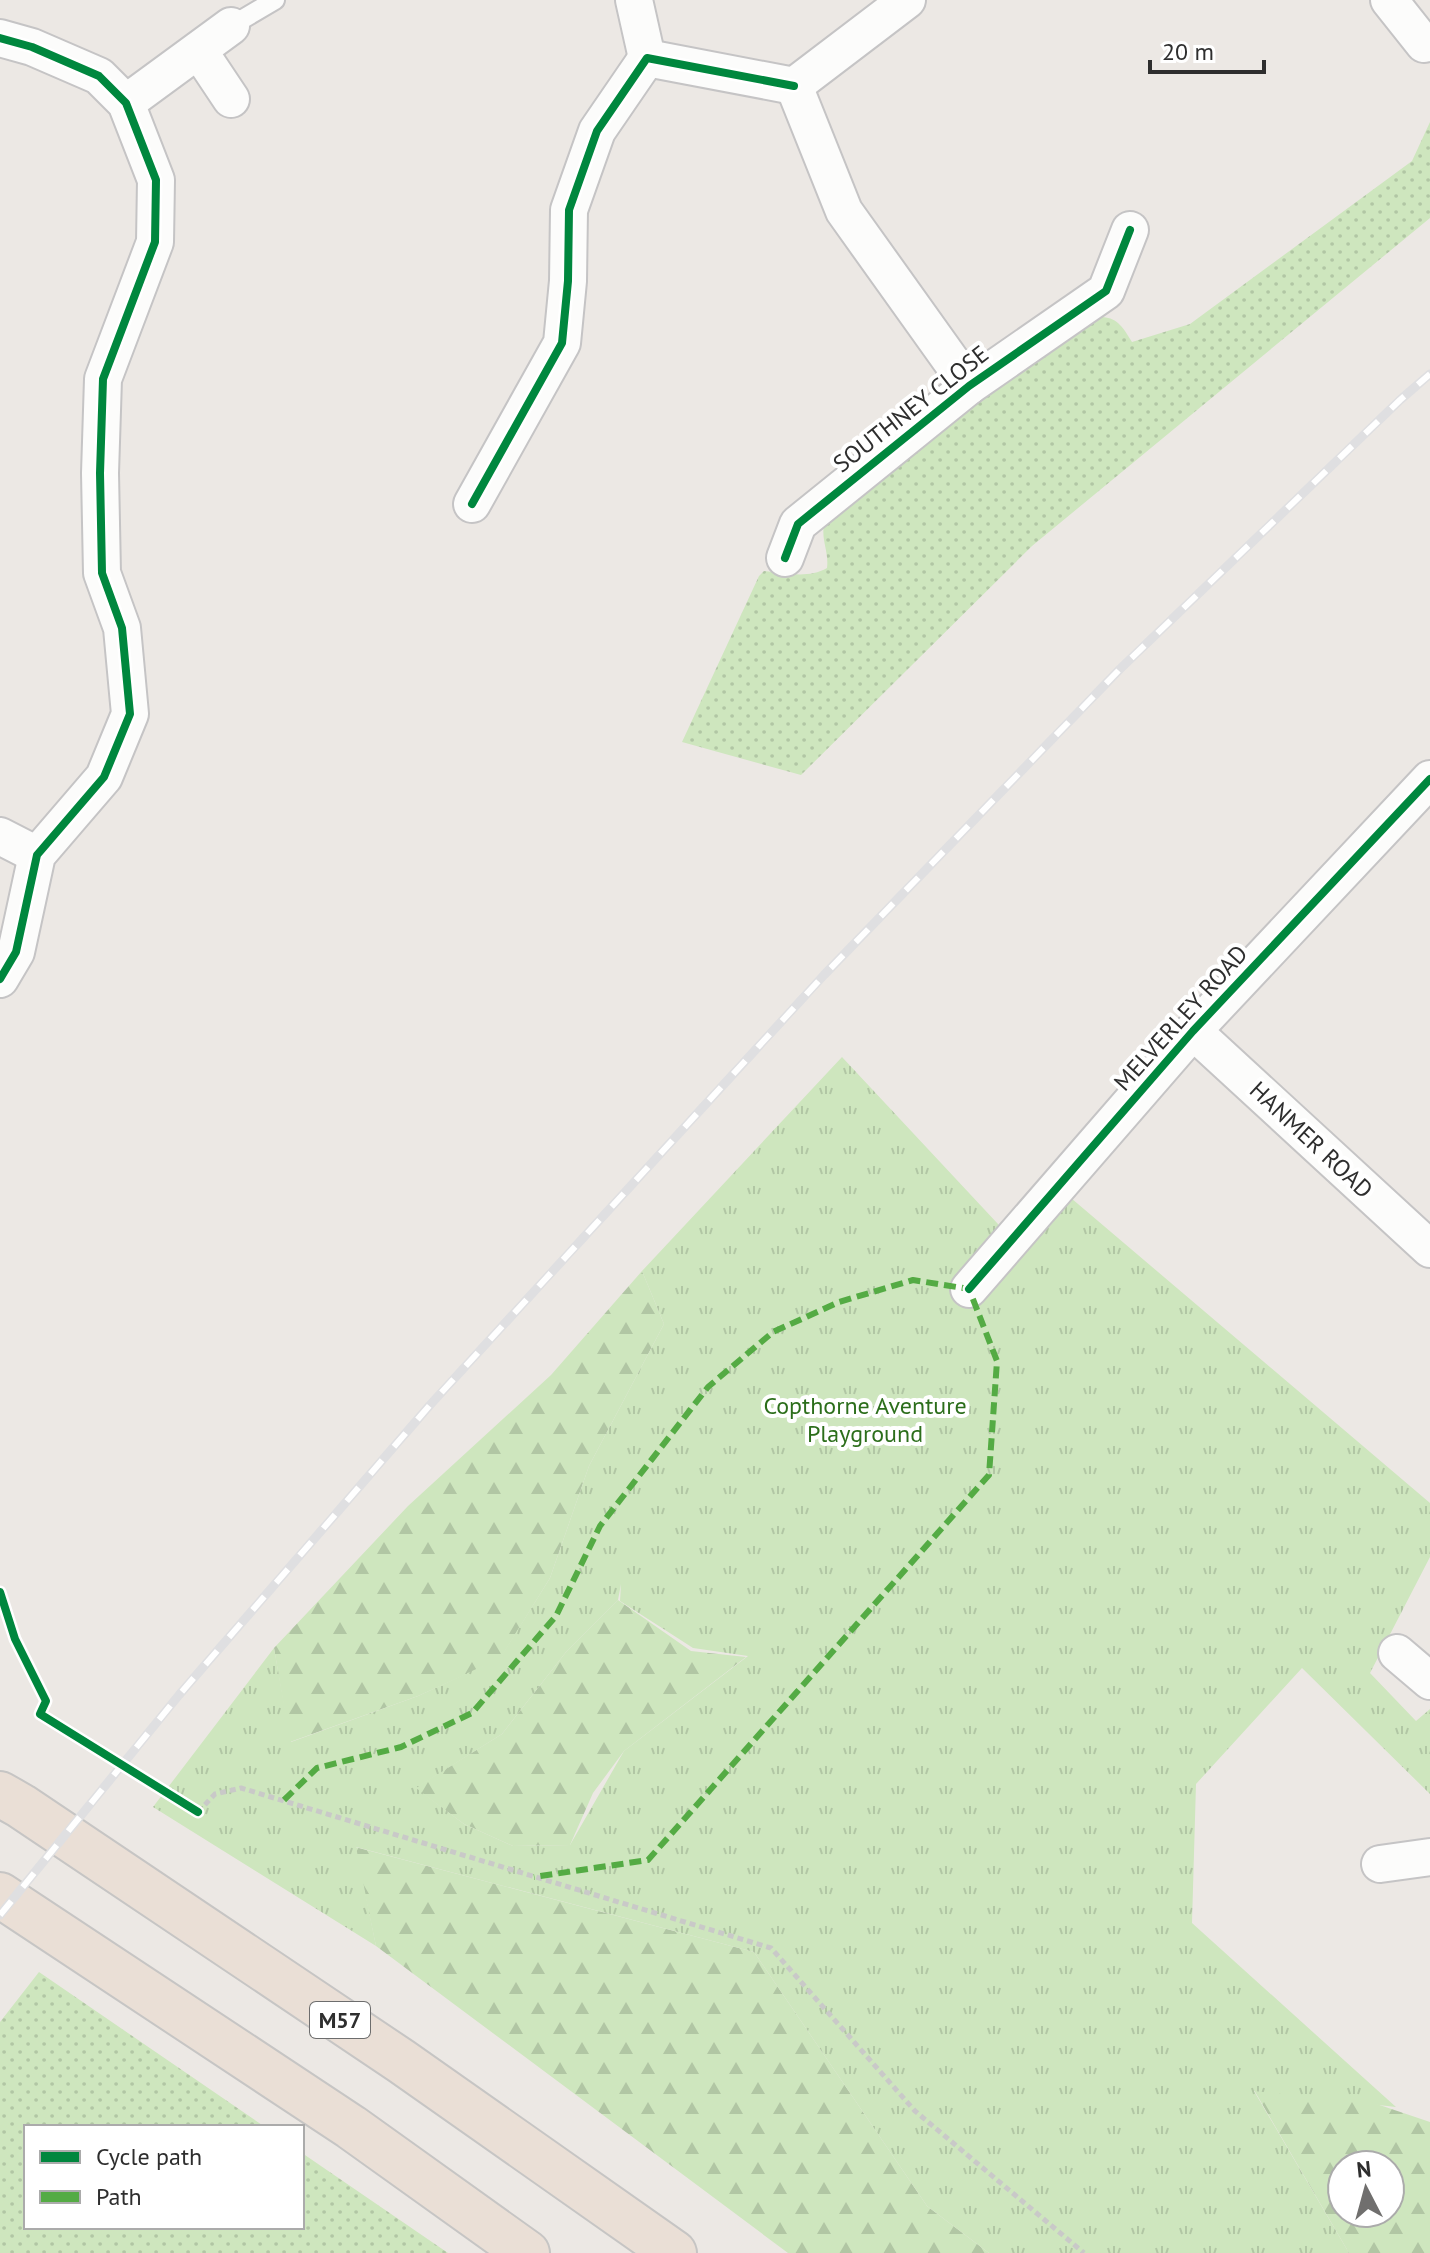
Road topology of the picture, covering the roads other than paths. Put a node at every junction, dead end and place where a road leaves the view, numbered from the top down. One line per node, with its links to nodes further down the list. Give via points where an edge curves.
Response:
1 (275, 0): 5 (lane)
2 (634, 0): 9 (street)
3 (907, 0): 10 (street)
4 (1389, 0): 7 (street)
5 (231, 26): 8 (street)
6 (0, 38): 12 (street, via 99,76)
7 (1424, 44)
8 (199, 51): 11 (street); 12 (street)
9 (647, 58): 10 (street); 15 (street, via 597,131 569,210 562,343)
10 (794, 86): 14 (street, SOUTHNEY CLOSE, via 844,211)
11 (231, 99)
12 (126, 103): 19 (street, via 156,180 155,242 103,379 102,573 122,628 130,714 104,777)
13 (1130, 230): 14 (street, SOUTHNEY CLOSE, via 1106,291)
14 (969, 386): 16 (street, SOUTHNEY CLOSE, via 798,524)
15 (472, 504)
16 (785, 558)
17 (1430, 779): 21 (street, MELVERLEY ROAD)
18 (0, 836): 19 (street)
19 (37, 855): 20 (street, via 16,952)
20 (0, 979)
21 (1193, 1031): 22 (street, HANMER ROAD); 23 (street, MELVERLEY ROAD)
22 (1430, 1249)
23 (969, 1289)
24 (1397, 1653): 25 (street)
25 (1430, 1681)
26 (0, 1794): 31 (highway, M57, via 401,2061)
27 (1430, 1857): 28 (street)
28 (1380, 1864)
29 (0, 1895): 30 (highway, via 351,2127)
30 (527, 2253)
31 (674, 2253)

